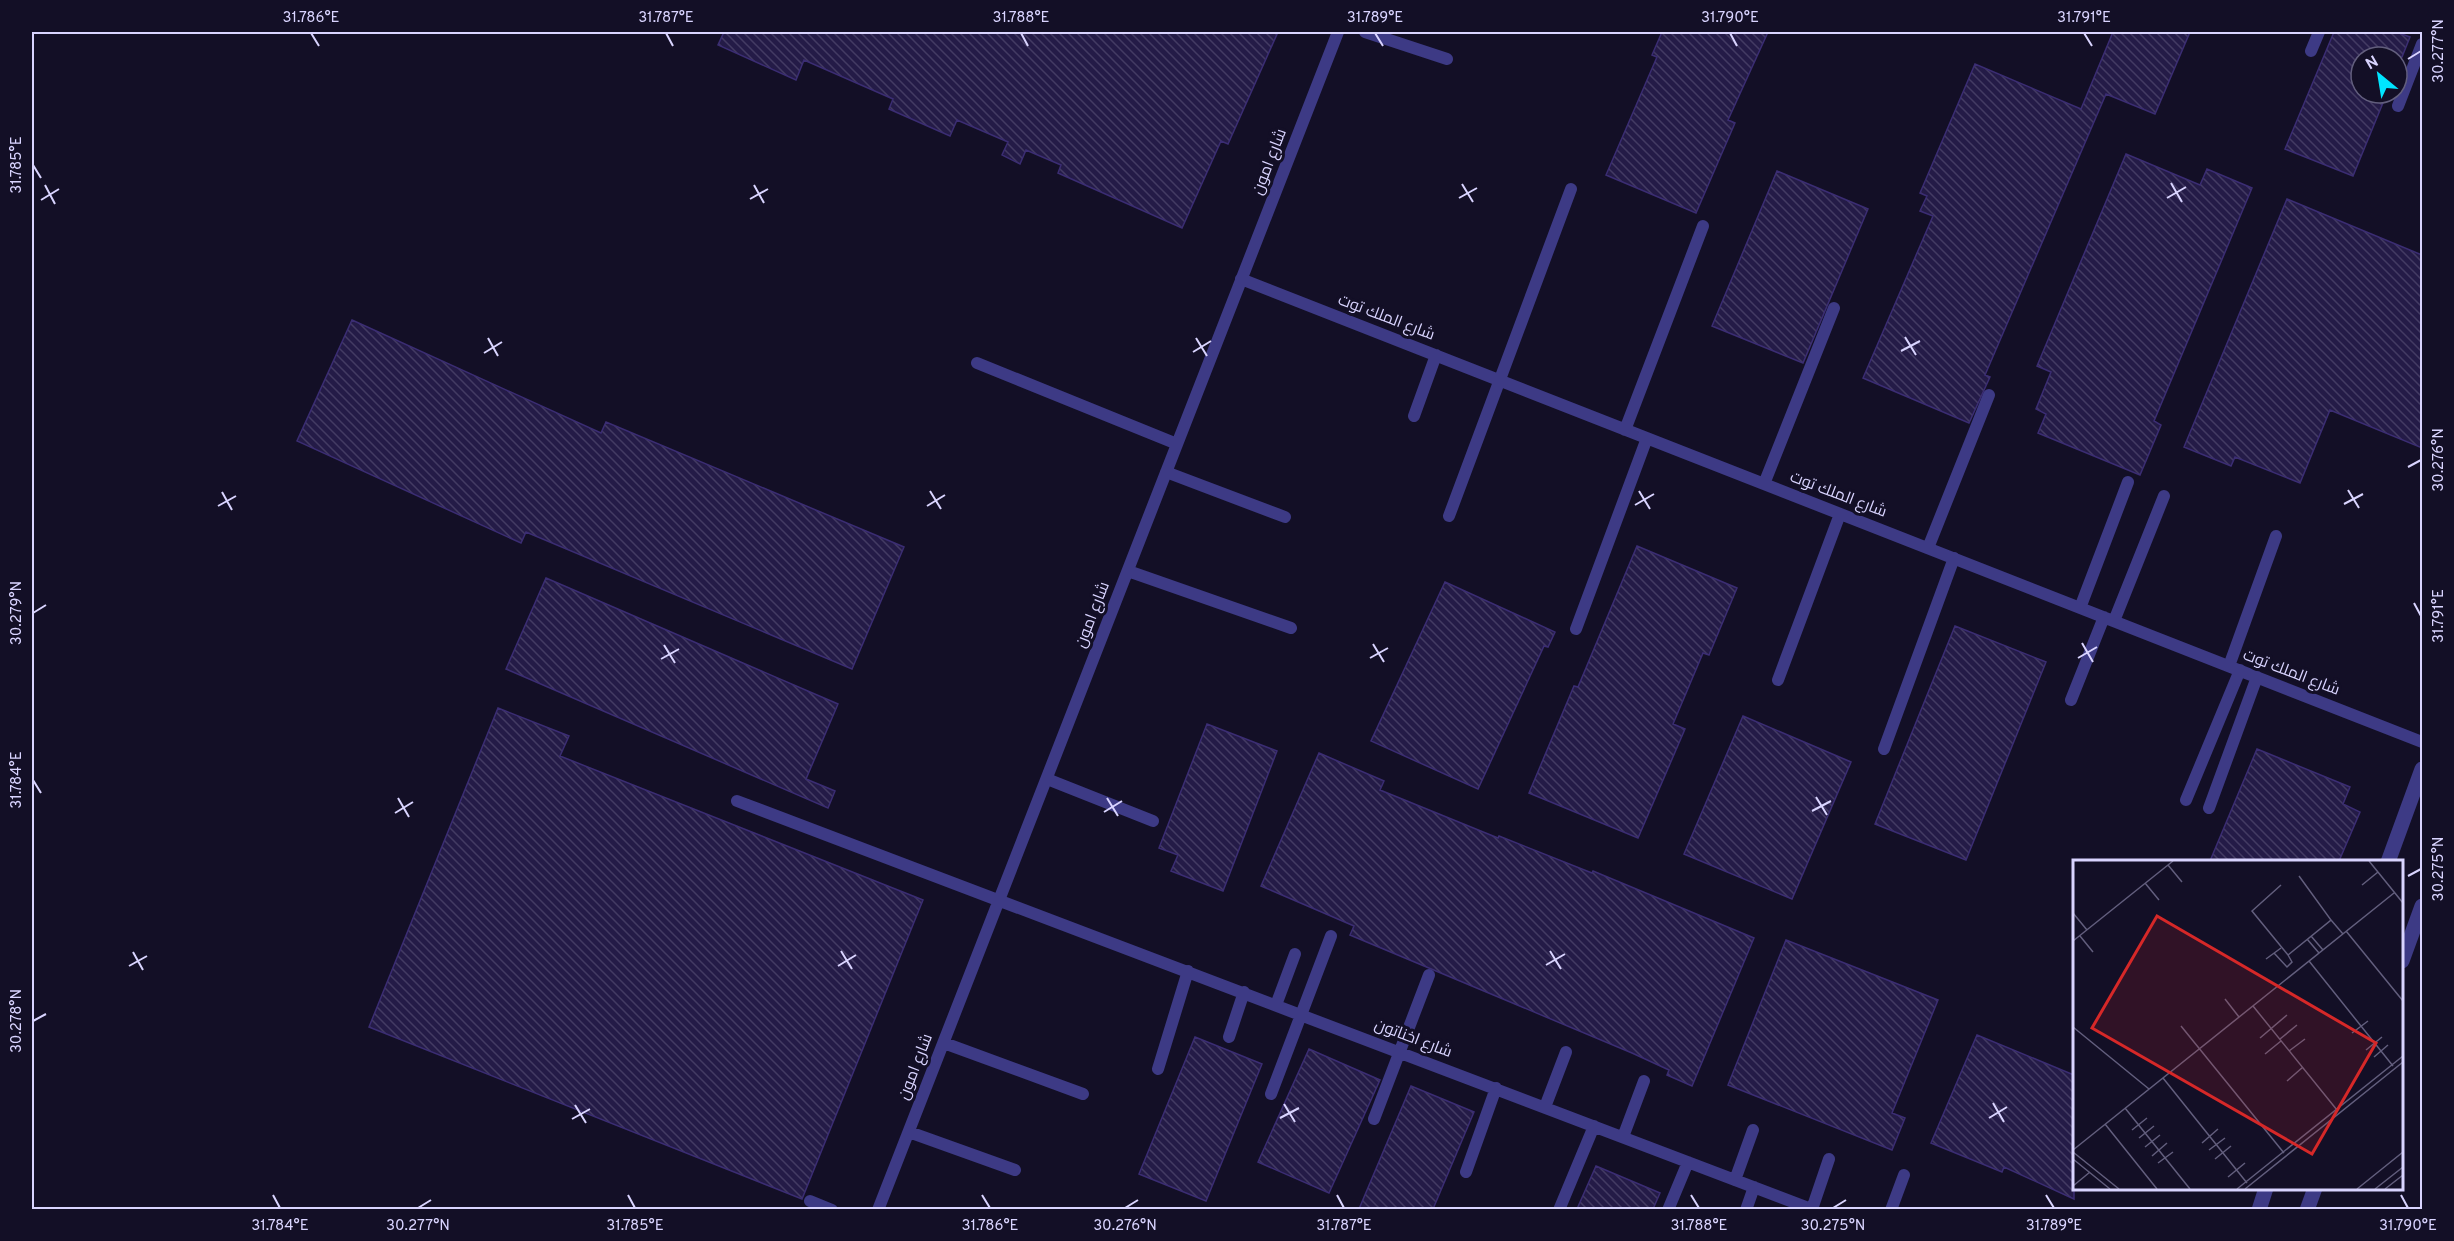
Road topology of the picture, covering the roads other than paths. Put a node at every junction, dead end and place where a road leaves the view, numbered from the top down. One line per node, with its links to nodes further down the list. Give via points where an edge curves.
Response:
1 (1338, 32): 10 (lane, شارع امون)
2 (1365, 32): 6 (lane)
3 (2319, 32): 5 (lane)
4 (2422, 44): 7 (lane)
5 (2311, 51)
6 (1447, 59)
7 (2398, 106)
8 (1571, 189): 14 (lane)
9 (1704, 226): 17 (lane)
10 (1241, 279): 12 (lane, شارع الملك توت); 19 (lane, شارع امون)
11 (1834, 308): 22 (lane)
12 (1436, 355): 14 (lane, شارع الملك توت); 16 (lane)
13 (977, 363): 19 (lane)
14 (1499, 380): 17 (lane, شارع الملك توت); 25 (lane)
15 (1989, 395): 28 (lane)
16 (1414, 416)
17 (1626, 430): 18 (lane, شارع الملك توت)
18 (1647, 438): 22 (lane, شارع الملك توت); 34 (lane)
19 (1177, 444): 20 (lane, شارع امون)
20 (1166, 472): 26 (lane); 30 (lane, شارع امون)
21 (2128, 482): 31 (lane)
22 (1764, 484): 24 (lane, شارع الملك توت)
23 (2164, 496): 32 (lane)
24 (1840, 514): 28 (lane, شارع الملك توت); 37 (lane)
25 (1449, 516)
26 (1285, 517)
27 (2276, 536): 35 (lane)
28 (1928, 548): 29 (lane, شارع الملك توت)
29 (1954, 558): 31 (lane, شارع الملك توت); 40 (lane)
30 (1128, 571): 33 (lane); 42 (lane, شارع امون)
31 (2080, 608): 32 (lane, شارع الملك توت)
32 (2109, 619): 35 (lane, شارع الملك توت); 38 (lane)
33 (1291, 628)
34 (1576, 629)
35 (2234, 668): 36 (lane, شارع الملك توت); 43 (lane)
36 (2257, 677): 39 (lane, شارع الملك توت); 45 (lane)
37 (1778, 680)
38 (2071, 700)
39 (2422, 742)
40 (1884, 749)
41 (2422, 769): 47 (street)
42 (1047, 779): 46 (lane); 48 (lane, شارع امون)
43 (2186, 800)
44 (737, 801): 48 (lane, شارع اخناتون)
45 (2209, 808)
46 (1153, 821)
47 (2388, 860)
48 (1000, 899): 53 (lane, شارع اخناتون); 59 (lane, شارع امون)
49 (2422, 906): 52 (street)
50 (1331, 936): 57 (lane)
51 (1295, 954): 56 (lane)
52 (2403, 958)
53 (1188, 971): 55 (lane, شارع اخناتون); 62 (lane)
54 (1428, 975): 60 (lane)
55 (1244, 992): 56 (lane, شارع اخناتون); 58 (lane)
56 (1276, 1005): 57 (lane, شارع اخناتون)
57 (1302, 1014): 60 (lane, شارع اخناتون); 66 (lane)
58 (1229, 1037)
59 (944, 1043): 65 (lane); 71 (lane, شارع امون)
60 (1399, 1052): 64 (lane, شارع اخناتون); 68 (lane)
61 (1566, 1052): 67 (lane)
62 (1158, 1069)
63 (1644, 1081): 72 (lane)
64 (1496, 1088): 67 (lane, شارع اخناتون); 76 (lane)
65 (1083, 1094)
66 (1272, 1094)
67 (1545, 1107): 69 (lane, شارع اخناتون)
68 (1374, 1119)
69 (1594, 1126): 72 (lane, شارع اخناتون); 85 (lane)
70 (1753, 1130): 78 (lane)
71 (909, 1132): 75 (lane); 84 (lane, شارع امون)
72 (1623, 1137): 74 (lane, شارع اخناتون)
73 (1829, 1159): 88 (lane)
74 (1688, 1162): 78 (lane, شارع اخناتون); 86 (lane)
75 (1015, 1170)
76 (1466, 1172)
77 (1904, 1175): 89 (lane)
78 (1735, 1180): 79 (lane, شارع اخناتون)
79 (1754, 1187): 87 (lane); 88 (lane, شارع اخناتون)
80 (2265, 1190): 90 (street)
81 (2314, 1190): 91 (street)
82 (810, 1201): 83 (lane)
83 (832, 1209)
84 (878, 1209)
85 (1559, 1209)
86 (1668, 1209)
87 (1746, 1209)
88 (1813, 1209)
89 (1891, 1209)
90 (2259, 1209)
91 (2307, 1209)

